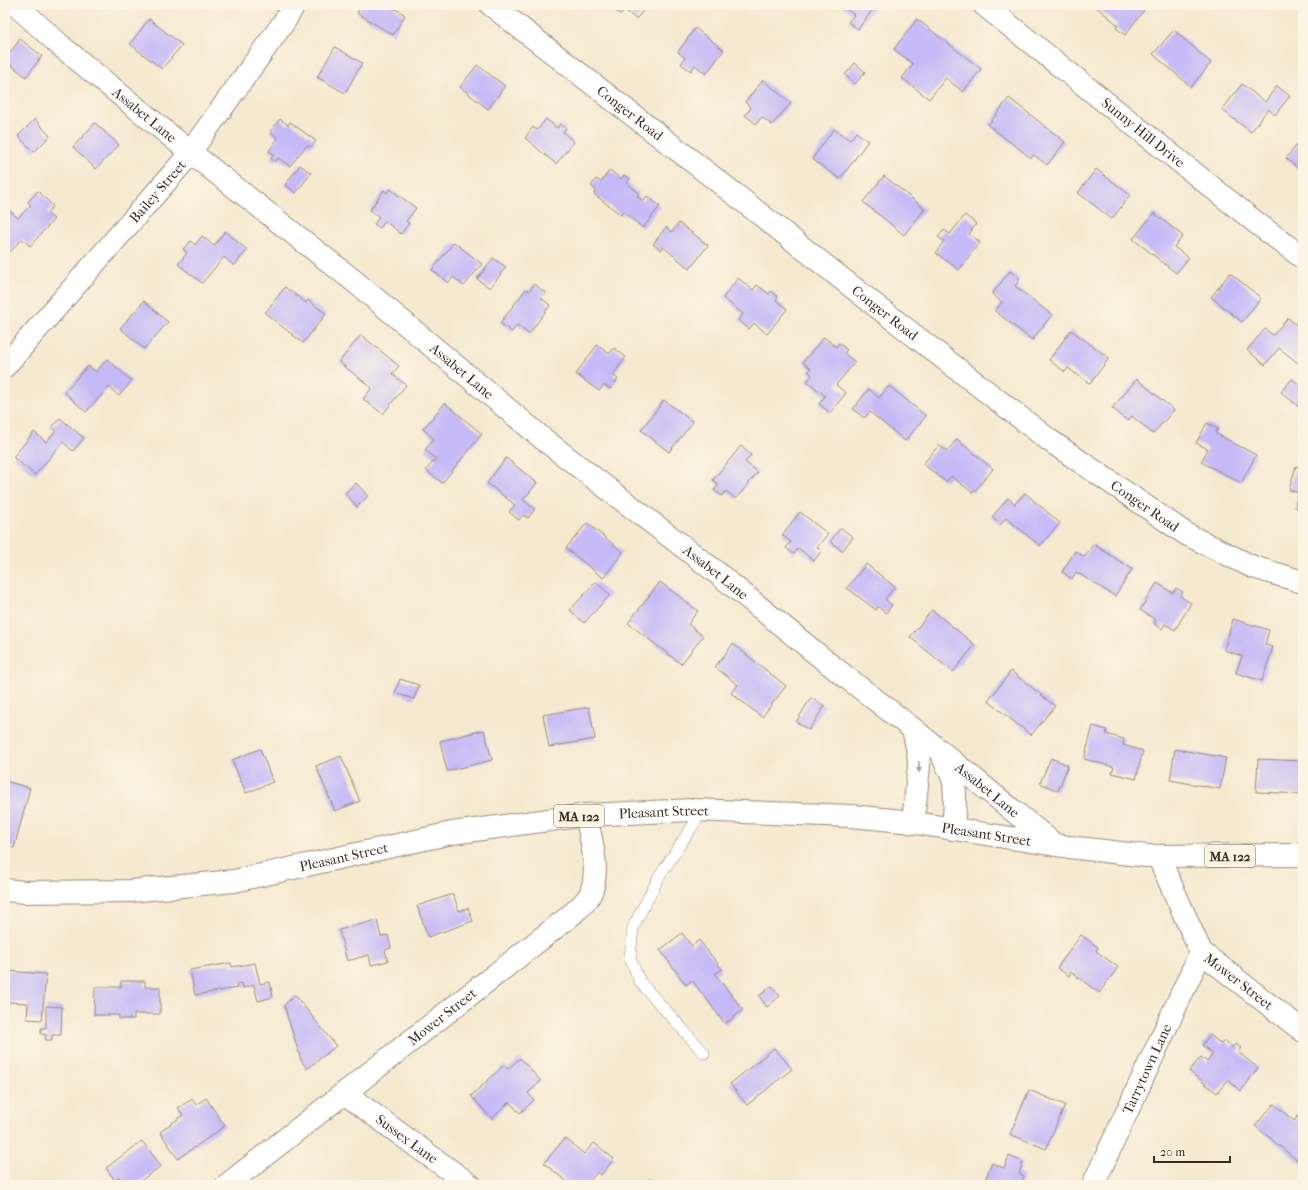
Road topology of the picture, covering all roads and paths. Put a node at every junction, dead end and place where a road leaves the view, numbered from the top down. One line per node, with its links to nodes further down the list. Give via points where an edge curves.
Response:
1 (16, 5): 5 (street, Assabet Lane, via 61,46)
2 (294, 5): 5 (street, Bailey Street)
3 (491, 5): 8 (street, Conger Road, via 1049,440 1186,534 1253,567)
4 (984, 5): 6 (street, Sunny Hill Drive)
5 (190, 152): 7 (street, Bailey Street); 9 (street, Assabet Lane, via 354,281 547,442)
6 (1303, 258)
7 (5, 366)
8 (1303, 582)
9 (913, 729): 10 (street, Assabet Lane); 13 (street, one-way to 13, via 919,765)
10 (938, 749): 14 (street, Assabet Lane, via 953,779); 15 (street, Assabet Lane)
11 (703, 810): 12 (street, Pleasant Street / MA 122); 13 (street, Pleasant Street / MA 122, via 850,816); 21 (lane, via 659,877 632,926 630,958 640,982)
12 (586, 816): 18 (street, Pleasant Street / MA 122, via 452,833 234,881 130,891); 22 (street, Mower Street, via 595,876 592,891 584,903)
13 (913, 823): 14 (street, Pleasant Street / MA 122)
14 (953, 829): 15 (street, Pleasant Street / MA 122)
15 (1055, 845): 17 (street, Pleasant Street / MA 122)
16 (1303, 855): 17 (street, Pleasant Street / MA 122)
17 (1158, 856): 19 (street, Mower Street)
18 (5, 890)
19 (1201, 952): 20 (street, Mower Street); 25 (street, Tarrytown Lane)
20 (1303, 1031)
21 (704, 1053)
22 (344, 1093): 23 (street, Mower Street); 24 (street, Sussex Lane)
23 (227, 1185)
24 (470, 1185)
25 (1093, 1185)

